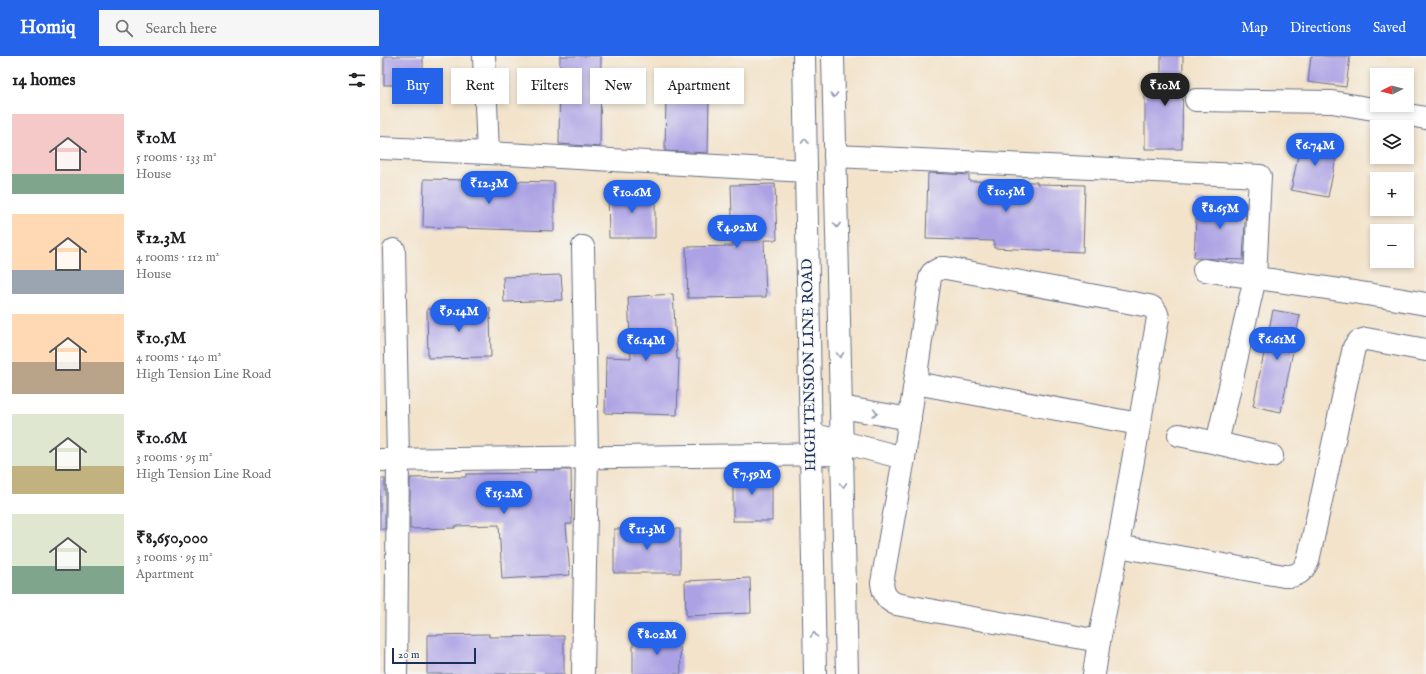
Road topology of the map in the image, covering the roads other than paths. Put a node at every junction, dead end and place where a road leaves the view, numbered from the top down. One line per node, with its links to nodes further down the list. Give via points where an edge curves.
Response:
1 (484, 56): 7 (street)
2 (804, 56): 9 (street, HIGH TENSION LINE ROAD, one-way to 2)
3 (834, 56): 8 (street, one-way to 8)
4 (1196, 100): 5 (street, via 1332,102)
5 (1426, 118)
6 (380, 148): 7 (street)
7 (488, 153): 9 (street)
8 (835, 156): 13 (street, via 1260,176); 17 (street, one-way to 17)
9 (806, 171): 20 (street, HIGH TENSION LINE ROAD)
10 (583, 247): 26 (street)
11 (394, 250): 28 (street)
12 (1204, 270): 13 (street)
13 (1255, 278): 14 (street); 22 (street)
14 (1426, 304)
15 (1426, 350): 29 (street, via 1366,339 1359,341 1354,347 1308,560 1299,574 1292,577 1284,576)
16 (915, 383): 18 (street); 19 (street); 19 (street, via 930,278 936,270 946,268 1152,307 1156,310 1158,318)
17 (841, 407): 18 (street, one-way to 18); 23 (street)
18 (910, 419): 27 (street)
19 (1139, 424): 29 (street)
20 (810, 434): 23 (street); 24 (street, HIGH TENSION LINE ROAD)
21 (1179, 435): 22 (street)
22 (1217, 443): 25 (street)
23 (842, 448): 24 (street); 27 (street); 35 (street, one-way to 35)
24 (811, 455): 26 (street); 34 (street, HIGH TENSION LINE ROAD, one-way to 24)
25 (1272, 456)
26 (587, 457): 28 (street); 33 (street)
27 (904, 458): 31 (street, via 882,583 886,597 896,604)
28 (389, 460): 30 (street)
29 (1118, 546): 31 (street)
30 (388, 608): 32 (street)
31 (1099, 641): 36 (street)
32 (396, 674)
33 (583, 674)
34 (815, 674)
35 (847, 674)
36 (1094, 674)

